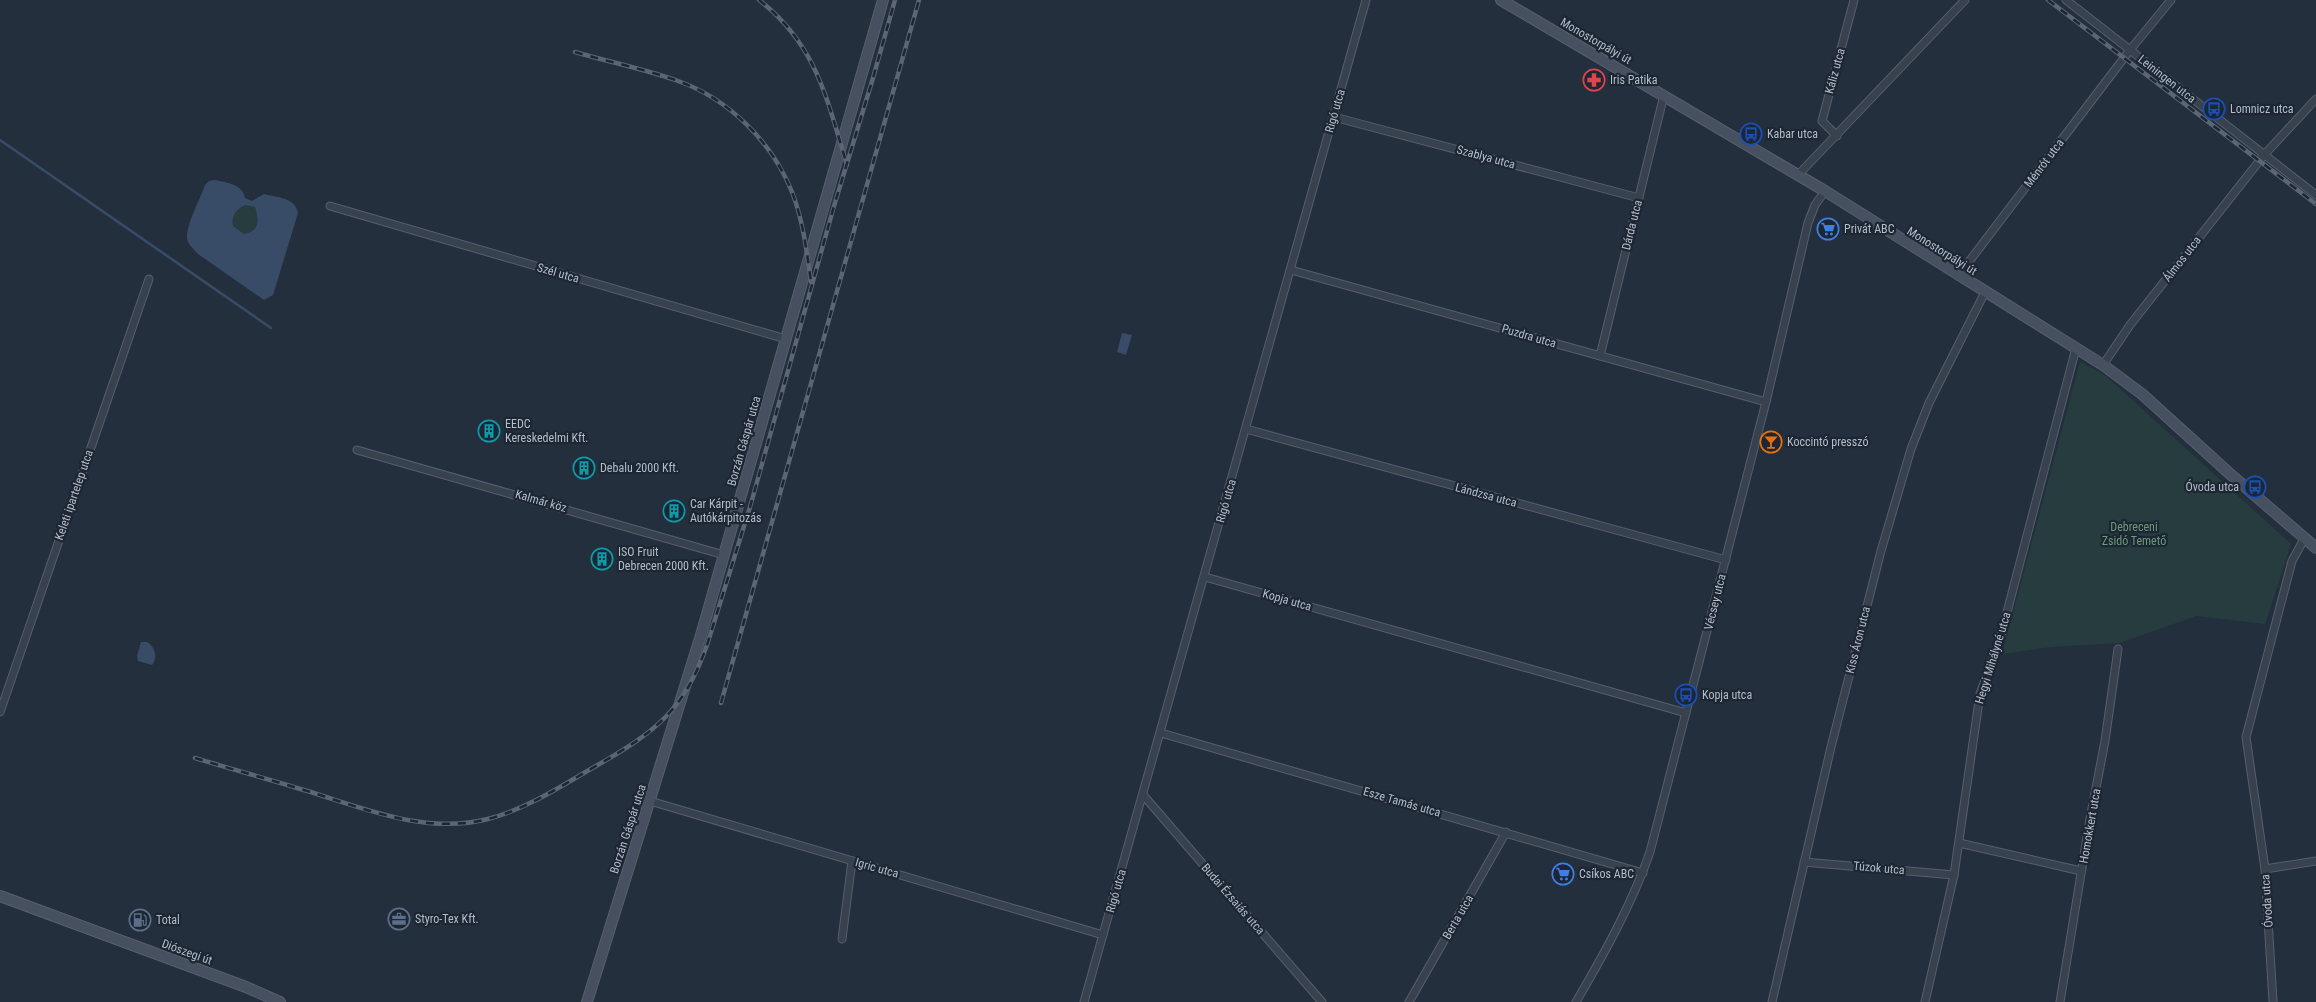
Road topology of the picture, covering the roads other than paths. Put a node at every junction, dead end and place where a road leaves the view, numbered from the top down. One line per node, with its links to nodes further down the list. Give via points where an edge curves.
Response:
1 (882, 0): 23 (street, Borzán Gáspár utca)
2 (1366, 0): 11 (street, Rigó utca)
3 (1501, 0): 9 (street, Monostorpályi út)
4 (1854, 0): 12 (street, Káliz utca, via 1822,121)
5 (1965, 0): 12 (street)
6 (2066, 0): 8 (street, Leiningen utca)
7 (2171, 0): 8 (street, Ménrót utca)
8 (2130, 50): 13 (street, Leiningen utca); 20 (street, Ménrót utca)
9 (1664, 95): 14 (street, Monostorpályi út); 17 (street, Dárda utca)
10 (2316, 99): 13 (street, Álmos utca)
11 (1334, 117): 17 (street, Szablya utca); 19 (street, Rigó utca)
12 (1837, 136): 14 (street)
13 (2264, 155): 16 (street, Leiningen utca); 26 (street, Álmos utca, via 2130,325)
14 (1798, 175): 15 (street, Monostorpályi út)
15 (1825, 192): 20 (street, Monostorpályi út); 27 (street, Vécsey utca, via 1815,205 1808,223)
16 (2316, 195)
17 (1639, 198): 25 (street, Dárda utca)
18 (330, 206): 23 (street, Szél utca)
19 (1291, 270): 25 (street, Puzdra utca); 28 (street, Rigó utca)
20 (1958, 276): 22 (street, Monostorpályi út)
21 (149, 279): 36 (street, Keleti ipartelep utca)
22 (1985, 292): 24 (street, Monostorpályi út); 45 (street, Kiss Áron utca, via 1929,403 1911,449 1881,551)
23 (786, 340): 32 (street, Borzán Gáspár utca)
24 (2076, 348): 26 (street, Monostorpályi út); 42 (street, Hegyi Mihályné utca, via 2000,639 1980,694)
25 (1600, 356): 27 (street, Puzdra utca)
26 (2103, 365): 30 (street, Monostorpályi út, via 2142,394)
27 (1766, 402): 33 (street, Vécsey utca)
28 (1246, 429): 33 (street, Lándzsa utca); 34 (street, Rigó utca)
29 (357, 450): 32 (street, Kalmár köz)
30 (2304, 539): 31 (street, Monostorpályi út); 46 (street, Óvoda utca, via 2292,561 2246,736)
31 (2316, 548)
32 (724, 555): 40 (street, Borzán Gáspár utca)
33 (1726, 560): 37 (street, Vécsey utca)
34 (1205, 577): 37 (street, Kopja utca); 38 (street, Rigó utca)
35 (2118, 649): 47 (street, Homokkert utca, via 2106,741)
36 (0, 712)
37 (1686, 713): 48 (street, Vécsey utca)
38 (1161, 733): 39 (street, Rigó utca); 41 (street, Esze Tamás utca)
39 (1144, 796): 51 (street, Rigó utca); 56 (street, Budai Ézsaiás utca)
40 (650, 801): 43 (street, Igric utca); 54 (street, Borzán Gáspár utca)
41 (1506, 832): 48 (street, Esze Tamás utca); 57 (street, Berta utca)
42 (1959, 843): 47 (street); 49 (street, Hegyi Mihályné utca)
43 (852, 861): 51 (street, Igric utca); 52 (street)
44 (2316, 861): 46 (street)
45 (1804, 862): 49 (street, Túzok utca); 59 (street, Kiss Áron utca)
46 (2265, 869): 62 (street, Óvoda utca)
47 (2082, 871): 61 (street, Homokkert utca)
48 (1643, 872): 58 (street, Vécsey utca, via 1605,953)
49 (1954, 875): 60 (street, Hegyi Mihályné utca)
50 (0, 896): 53 (street, Diószegi út)
51 (1103, 935): 55 (street, Rigó utca)
52 (842, 939)
53 (280, 1002)
54 (587, 1002)
55 (1084, 1002)
56 (1322, 1002)
57 (1409, 1002)
58 (1576, 1002)
59 (1772, 1002)
60 (1925, 1002)
61 (2060, 1002)
62 (2273, 1002)

